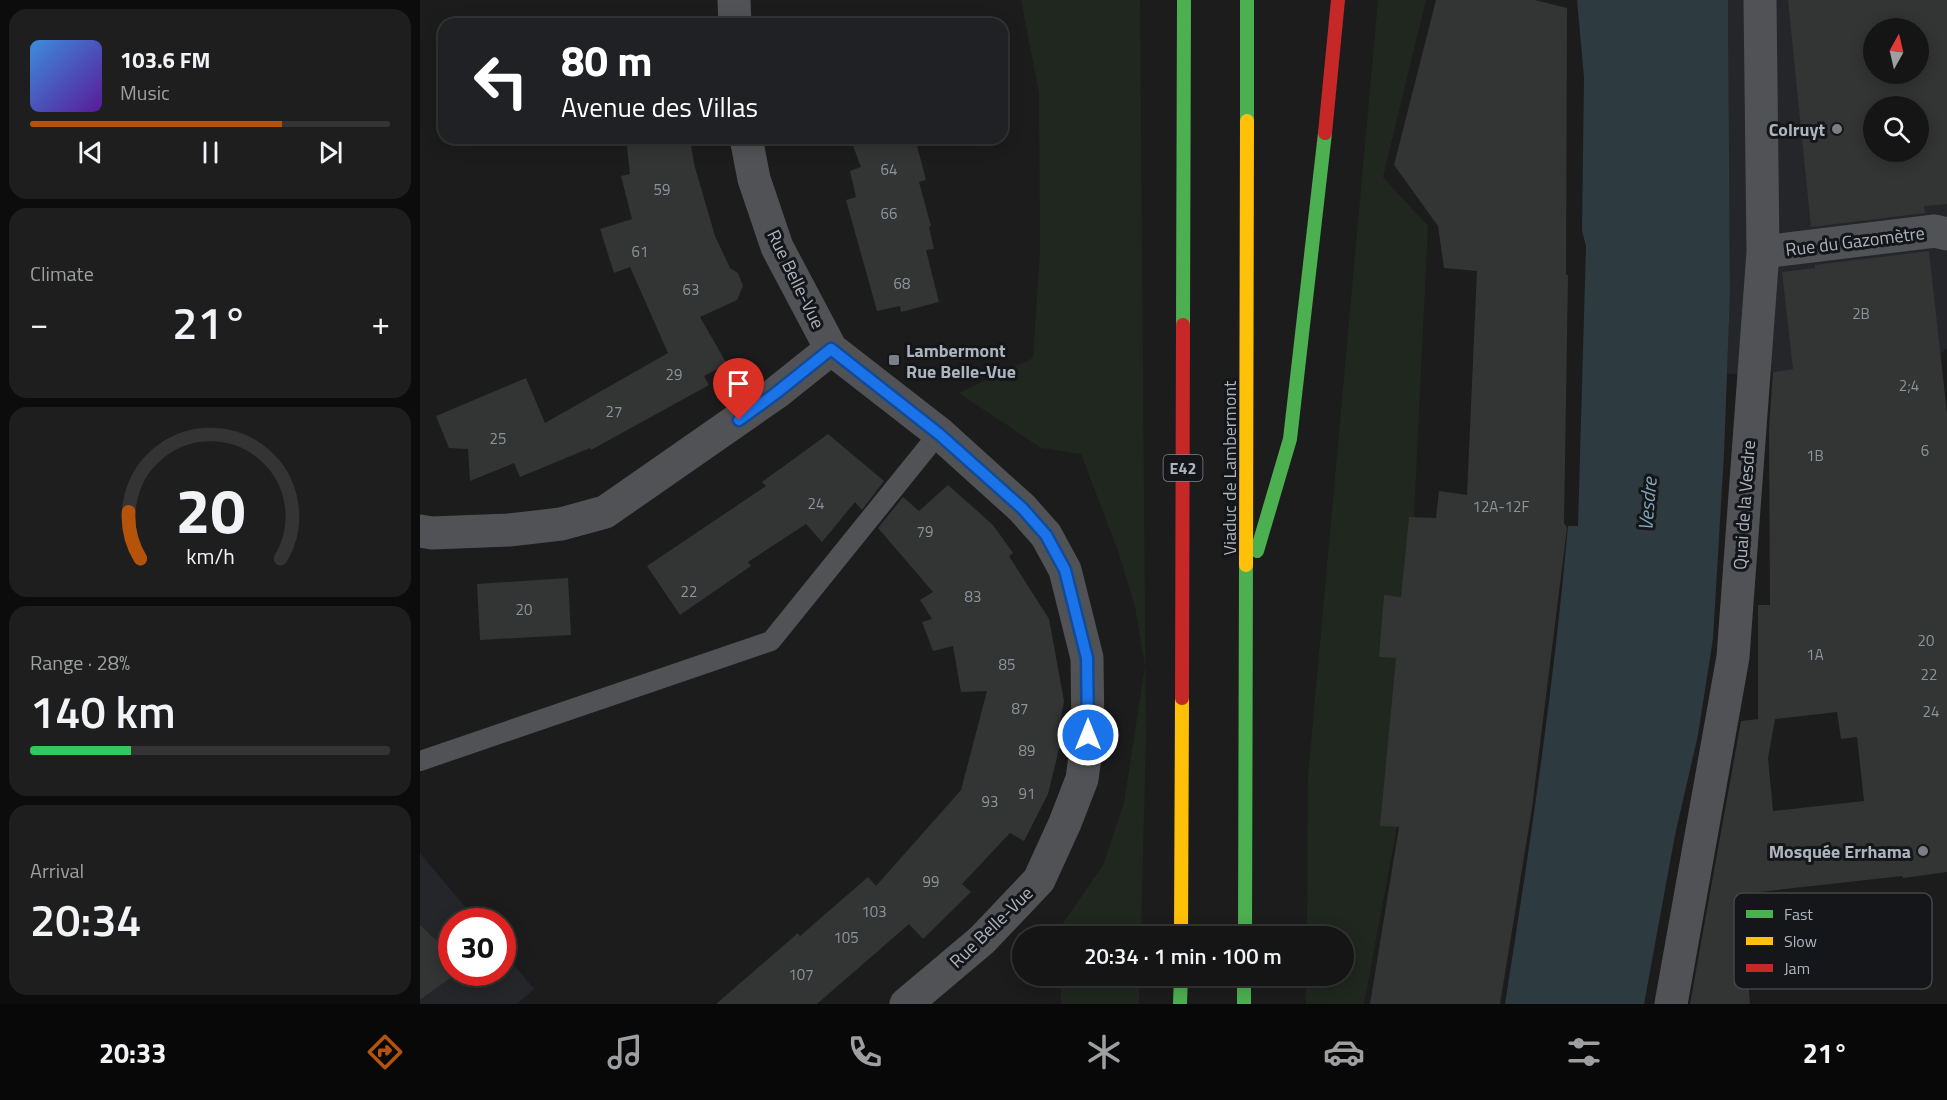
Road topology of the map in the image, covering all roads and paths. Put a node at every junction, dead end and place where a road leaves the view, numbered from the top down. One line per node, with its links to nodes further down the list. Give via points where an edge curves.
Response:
1 (734, 0): 6 (street)
2 (1184, 0): 15 (highway, E42)
3 (1247, 0): 13 (highway, Viaduc de Lambermont)
4 (1338, 0): 13 (highway, via 1290,439)
5 (1760, 0): 9 (street, Quai de la Vesdre)
6 (735, 18)
7 (747, 144): 10 (street, Rue Belle-Vue, via 754,179 777,247)
8 (1947, 234): 9 (street, Rue du Gazomètre, via 1935,231)
9 (1763, 252): 22 (street, Quai de la Vesdre, via 1733,657)
10 (831, 349): 11 (street, Rue Belle-Vue); 12 (street, via 776,393 605,512 561,524 508,530)
11 (939, 434): 14 (lane, via 771,641); 19 (street, Rue Belle-Vue, via 1022,508 1046,535 1065,570 1087,658 1088,735 1082,779 1039,880 982,940)
12 (420, 531)
13 (1246, 588): 16 (highway, Viaduc de Lambermont)
14 (420, 761)
15 (1181, 926)
16 (1245, 926)
17 (1181, 986): 20 (highway)
18 (1244, 986): 21 (highway)
19 (906, 1004)
20 (1180, 1004)
21 (1244, 1004)
22 (1671, 1004)

